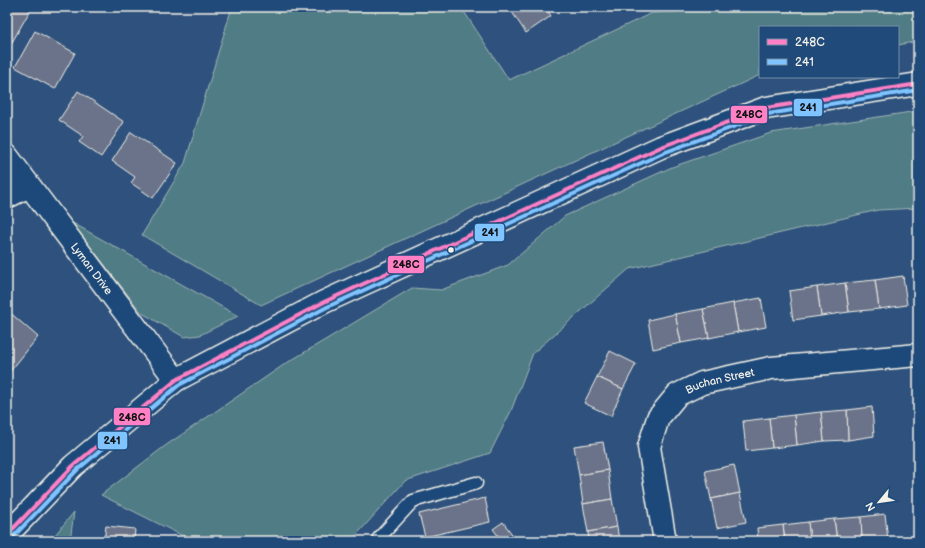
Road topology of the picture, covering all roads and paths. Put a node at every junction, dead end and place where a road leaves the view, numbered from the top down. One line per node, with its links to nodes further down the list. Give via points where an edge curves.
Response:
1 (918, 84): 6 (street, via 766,108 661,147 324,302)
2 (7, 156): 3 (street, Lyman Drive)
3 (29, 186): 4 (street); 6 (street, Lyman Drive)
4 (7, 197)
5 (918, 355): 10 (street, Buchan Street, via 771,368 702,383 677,395 658,418 650,447)
6 (176, 380): 8 (street, via 73,466)
7 (476, 483): 9 (lane, via 413,501 379,538)
8 (7, 535)
9 (380, 541)
10 (665, 541)

